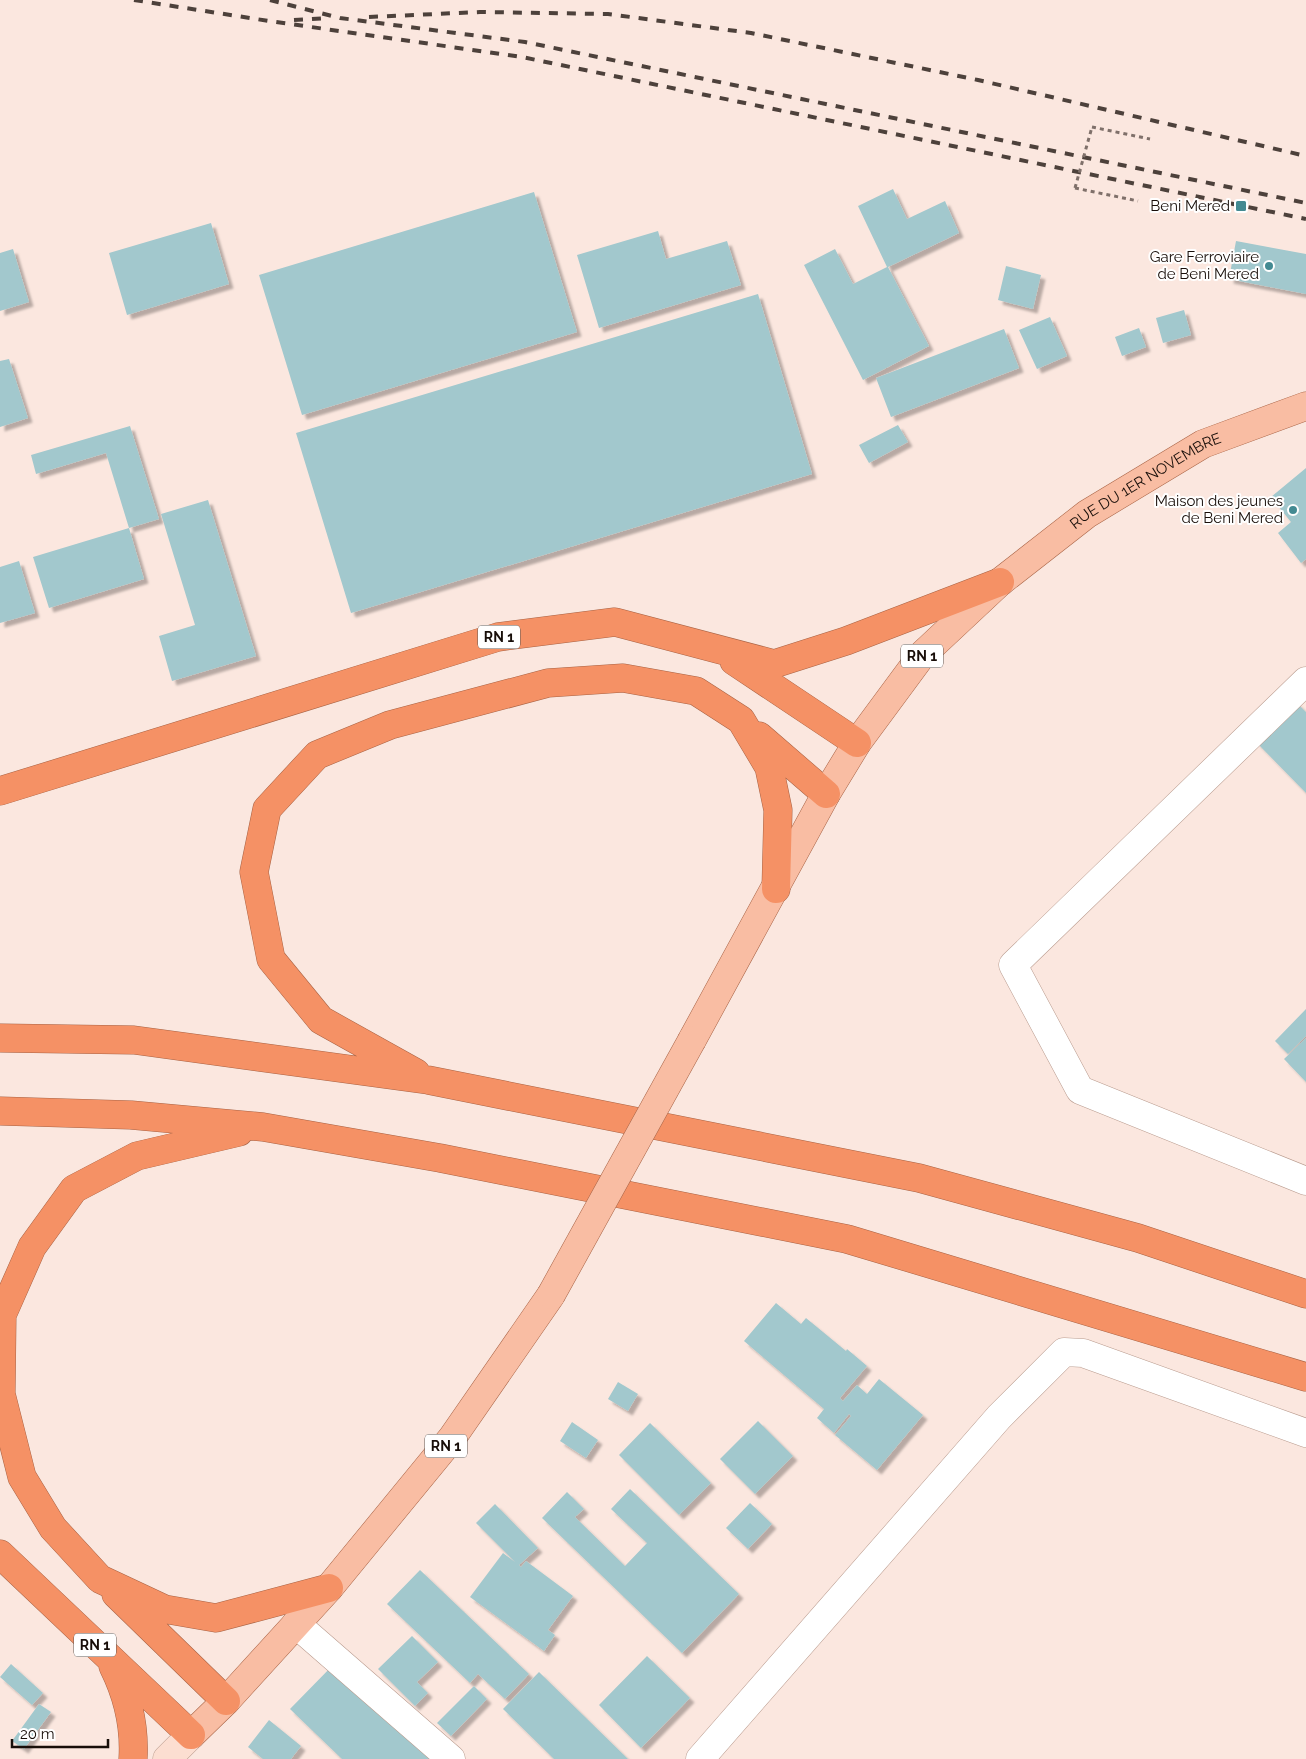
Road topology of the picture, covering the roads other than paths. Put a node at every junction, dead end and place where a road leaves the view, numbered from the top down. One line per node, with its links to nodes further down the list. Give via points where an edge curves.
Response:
1 (1306, 406): 2 (main road, RUE DU 1ER NOVEMBRE / RN 1, via 1203,444 1087,514)
2 (1000, 582): 3 (highway, RN 1, via 846,641 774,664); 6 (main road, RN 1, via 922,655)
3 (715, 649): 6 (highway); 7 (highway, RN 1, via 615,622 498,637)
4 (1306, 681): 14 (street, via 1013,965 1080,1090)
5 (741, 720): 8 (highway); 9 (highway, via 769,766 778,810); 11 (highway, via 696,691 623,678 548,683 390,725 317,755 267,809 254,872 271,959 321,1020)
6 (858, 743): 8 (main road, RN 1)
7 (0, 792)
8 (826, 794): 9 (main road, RN 1)
9 (776, 889): 20 (main road, RN 1, bridge, via 551,1295 452,1438)
10 (0, 1038): 11 (highway, via 134,1040)
11 (428, 1080): 15 (highway, via 919,1178 1138,1238)
12 (0, 1111): 13 (highway, via 131,1115)
13 (263, 1126): 16 (highway, via 847,1239); 19 (highway, via 137,1156 74,1189 32,1246 2,1315 1,1394 22,1477 53,1528)
14 (1306, 1181)
15 (1306, 1294)
16 (1306, 1377)
17 (1306, 1433): 28 (street, via 1083,1353 1064,1352 999,1417)
18 (0, 1554): 22 (highway, RN 1)
19 (100, 1579): 20 (highway, via 164,1609 216,1618); 23 (highway)
20 (329, 1588): 21 (main road, RN 1)
21 (296, 1624): 23 (main road, RN 1); 27 (street)
22 (109, 1658): 24 (highway, RN 1); 25 (highway, via 131,1714)
23 (226, 1701): 24 (main road, RN 1)
24 (191, 1735): 26 (main road)
25 (133, 1759)
26 (167, 1759)
27 (450, 1759)
28 (700, 1759)

